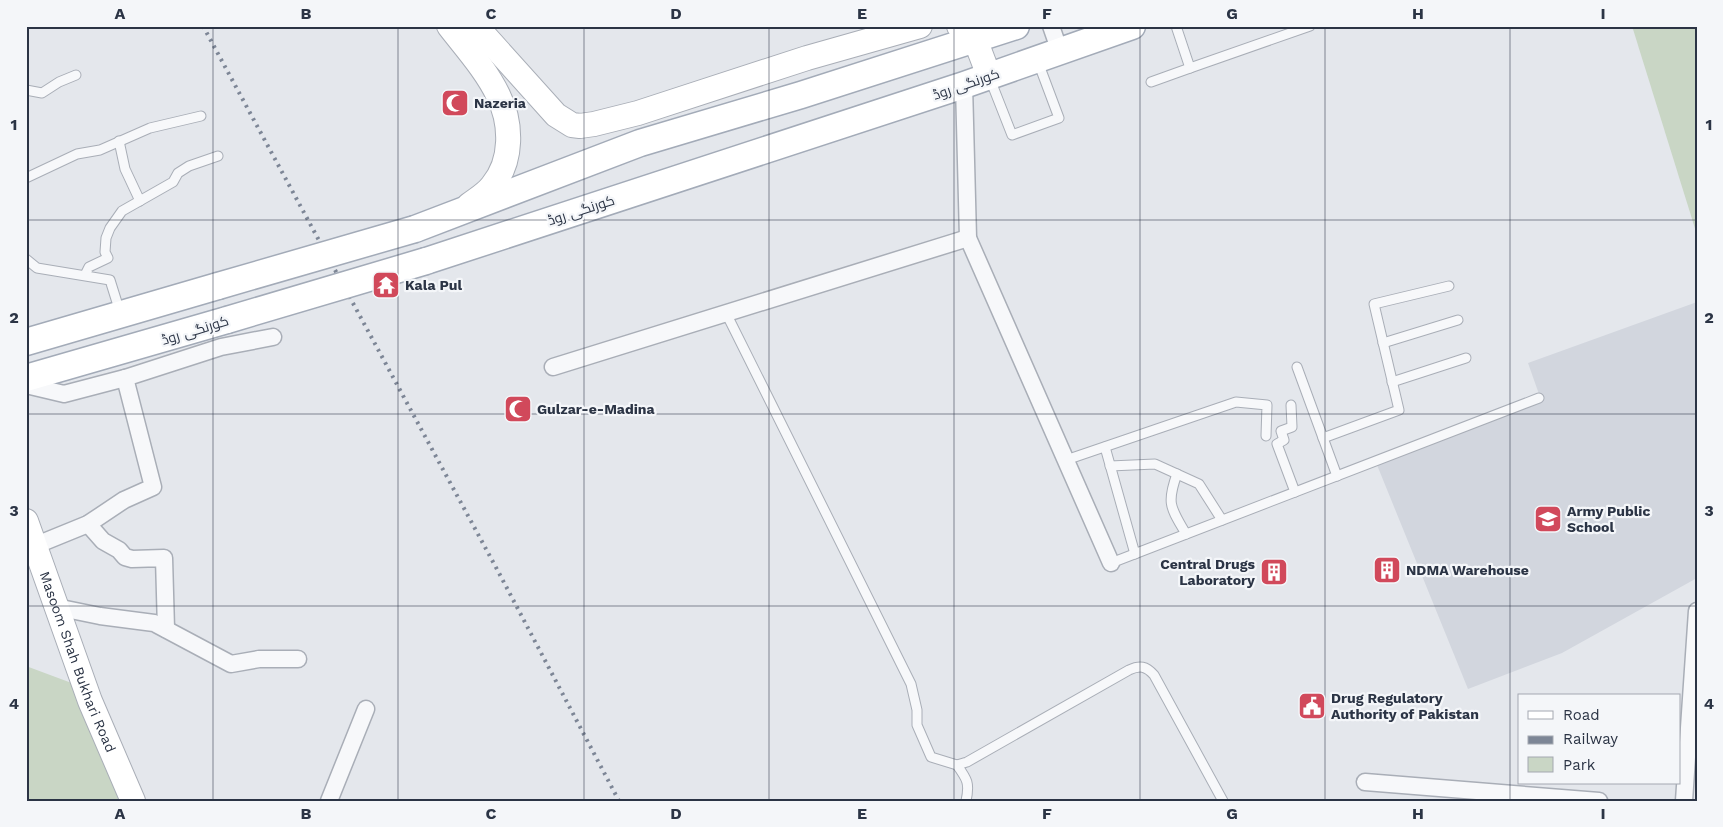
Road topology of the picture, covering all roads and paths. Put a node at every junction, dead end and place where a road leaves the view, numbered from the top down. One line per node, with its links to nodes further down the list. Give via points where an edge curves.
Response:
1 (449, 26): 22 (street, via 491,82 503,106 508,130 508,150 493,185)
2 (476, 26): 3 (street, via 556,115 580,126 638,113 806,58)
3 (920, 26)
4 (1016, 26): 9 (main road)
5 (1051, 26): 10 (street)
6 (1132, 26): 10 (main road, کورنگی روڈ)
7 (1176, 26): 11 (lane)
8 (1310, 26): 11 (lane)
9 (967, 33): 13 (street); 22 (main road, via 801,95 640,143)
10 (1048, 56): 13 (main road, کورنگی روڈ); 13 (lane, via 1059,118 1012,135)
11 (1190, 68): 14 (lane)
12 (76, 75): 16 (lane, via 42,93)
13 (989, 76): 15 (main road, کورنگی روڈ)
14 (1151, 82)
15 (964, 85): 23 (street); 36 (main road, کورنگی روڈ, bridge, via 426,261)
16 (26, 90)
17 (201, 116): 18 (lane, via 150,128)
18 (119, 141): 20 (lane, via 100,150 77,154); 21 (lane, via 125,170)
19 (218, 156): 21 (lane, via 189,166 178,173 173,182)
20 (26, 178)
21 (140, 200): 25 (lane, via 122,211 110,228 105,252 108,258 89,267)
22 (454, 214): 28 (main road, bridge, via 415,229)
23 (968, 238): 27 (street); 45 (street)
24 (26, 259): 25 (lane, via 37,268)
25 (85, 275): 28 (lane, via 110,280)
26 (1449, 286): 32 (lane, via 1374,304)
27 (726, 313): 34 (street); 64 (lane, via 911,684 918,725 931,757)
28 (120, 314): 31 (main road)
29 (1458, 320): 32 (lane)
30 (273, 337): 37 (street, via 220,347)
31 (26, 342)
32 (1383, 343): 38 (lane)
33 (1466, 358): 38 (lane)
34 (553, 367)
35 (1296, 367): 43 (lane)
36 (26, 378)
37 (125, 378): 39 (street, via 64,394); 52 (street, via 152,487 124,500)
38 (1392, 382): 43 (lane, via 1399,410)
39 (26, 385)
40 (1538, 398): 48 (lane)
41 (1291, 405): 49 (lane, via 1292,427 1282,431 1284,440 1277,444)
42 (1266, 436): 44 (lane, via 1267,405 1236,402)
43 (1323, 438): 48 (lane)
44 (1105, 447): 45 (lane); 46 (lane)
45 (1066, 460): 56 (street)
46 (1110, 466): 47 (lane, via 1155,464); 55 (lane)
47 (1177, 474): 50 (lane, via 1199,484); 53 (lane, via 1170,492 1171,508)
48 (1337, 476): 49 (lane)
49 (1295, 492): 50 (lane)
50 (1222, 520): 53 (lane)
51 (26, 521): 54 (street, Masoom Shah Bukhari Road)
52 (88, 524): 54 (street); 59 (street, via 103,541 125,557 164,558)
53 (1186, 534): 55 (lane)
54 (34, 546): 57 (street, Masoom Shah Bukhari Road)
55 (1135, 554): 56 (lane)
56 (1112, 563)
57 (56, 607): 59 (street, via 154,623); 66 (street, Masoom Shah Bukhari Road, via 90,701)
58 (1697, 610): 60 (street)
59 (166, 629): 61 (street, via 231,664 259,659)
60 (1696, 632): 63 (street)
61 (298, 659)
62 (366, 709): 67 (street)
63 (1688, 719): 71 (street)
64 (957, 765): 68 (lane, via 967,778); 69 (lane, via 1129,670 1143,666 1154,675)
65 (1365, 782): 70 (street)
66 (133, 801)
67 (329, 801)
68 (966, 801)
69 (1223, 801)
70 (1599, 801)
71 (1684, 801)

